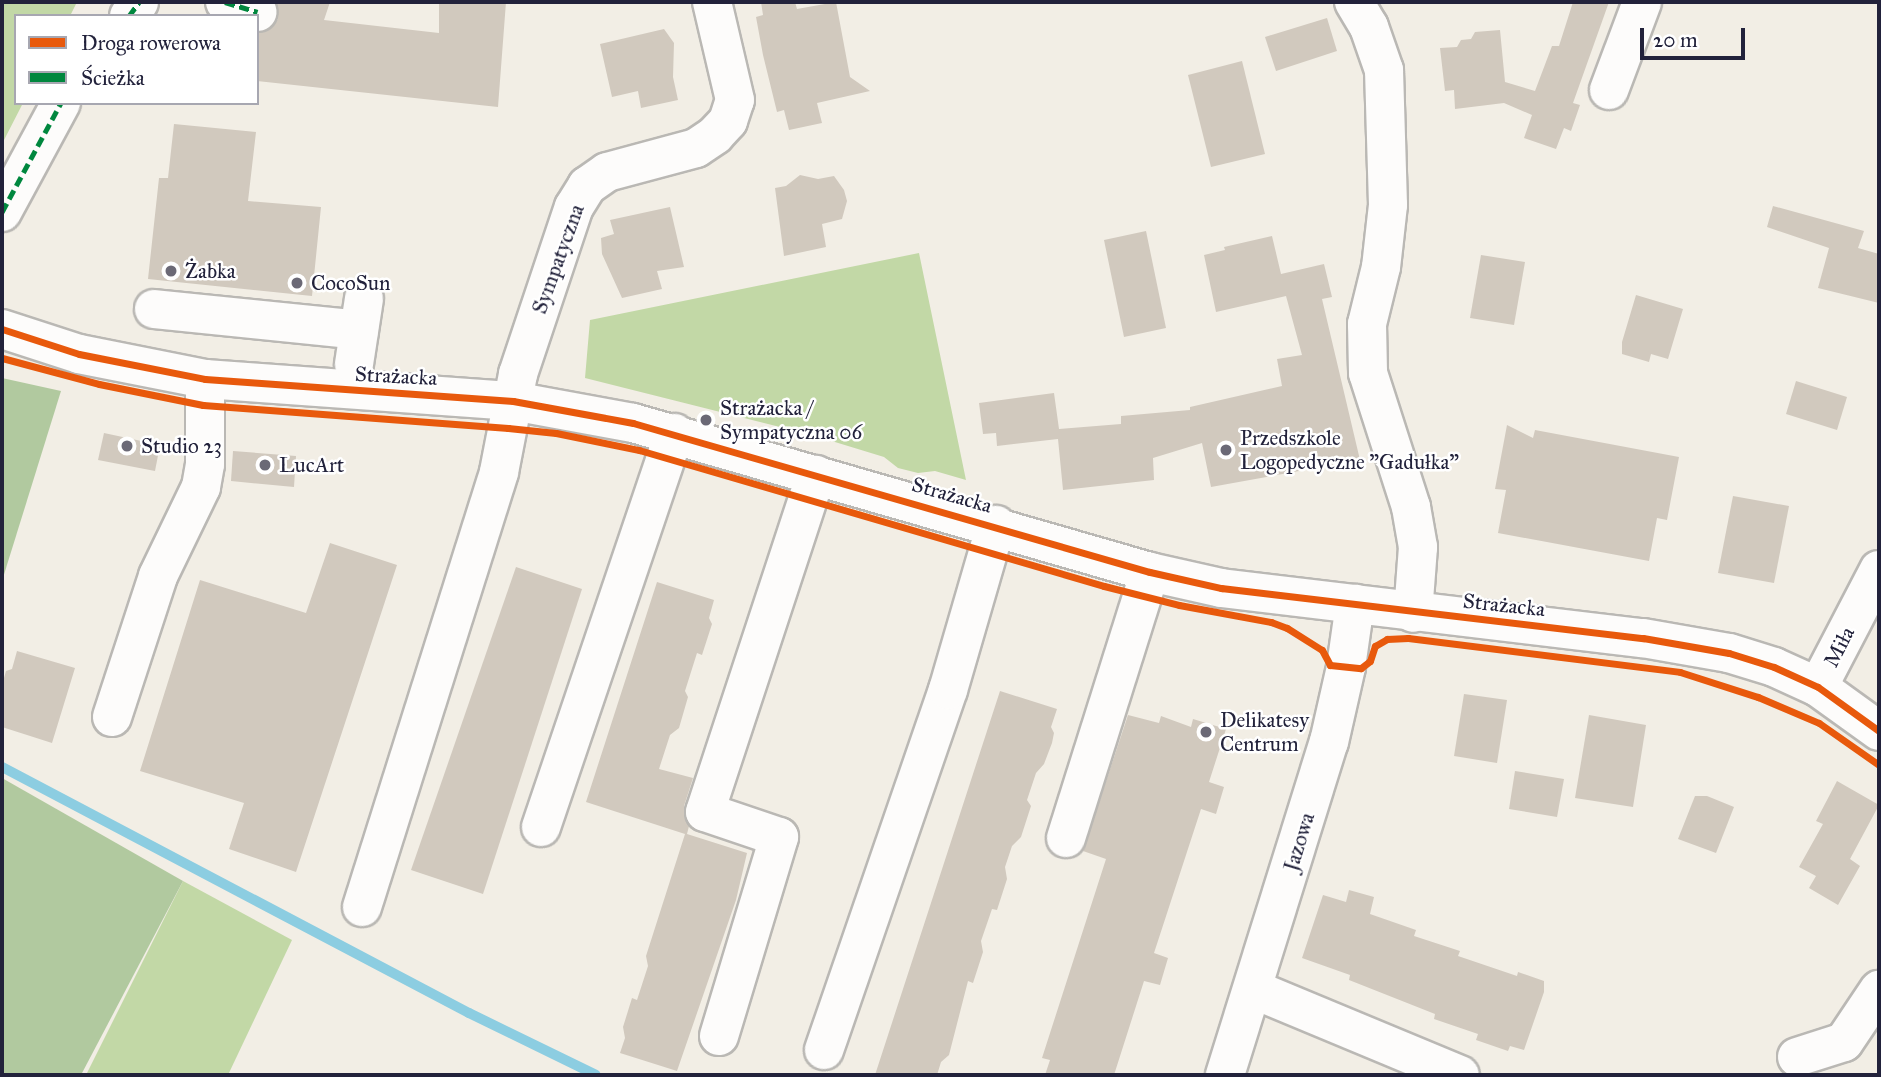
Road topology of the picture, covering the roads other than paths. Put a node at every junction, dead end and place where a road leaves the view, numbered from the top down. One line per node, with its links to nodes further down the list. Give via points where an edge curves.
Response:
1 (712, 2): 11 (street, Sympatyczna, via 735,100 728,121 696,148 624,165 587,186 573,207)
2 (1354, 2): 18 (street, via 1369,27 1384,70 1388,205 1381,267 1367,324 1368,373 1411,507 1418,547)
3 (1642, 2): 4 (street)
4 (1609, 90)
5 (60, 105): 6 (street)
6 (2, 212)
7 (154, 309): 9 (street)
8 (2, 329): 10 (street, Strażacka, via 79,354)
9 (359, 331)
10 (205, 379): 11 (street, Strażacka); 20 (street, via 201,486 158,576)
11 (513, 401): 12 (street, Strażacka); 24 (street, Sympatyczna, via 499,472)
12 (674, 433): 13 (street, Strażacka); 22 (street)
13 (816, 475): 14 (street, Strażacka); 27 (street, via 705,812 779,837)
14 (996, 525): 16 (street, Strażacka); 28 (street, via 947,690)
15 (1879, 570): 19 (street, Miła)
16 (1150, 572): 17 (street, Strażacka, via 1221,588); 23 (street)
17 (1355, 604): 18 (street, Strażacka); 25 (street, Jazowa, via 1329,742)
18 (1413, 613): 19 (street, Strażacka, via 1643,638 1729,653)
19 (1818, 687): 21 (street, Strażacka)
20 (112, 716)
21 (1879, 731)
22 (541, 827)
23 (1066, 838)
24 (362, 907)
25 (1253, 989): 30 (street, Jazowa); 31 (street)
26 (1879, 990): 29 (street, via 1844,1042)
27 (719, 1036)
28 (824, 1050)
29 (1797, 1057)
30 (1225, 1075)
31 (1460, 1075)

